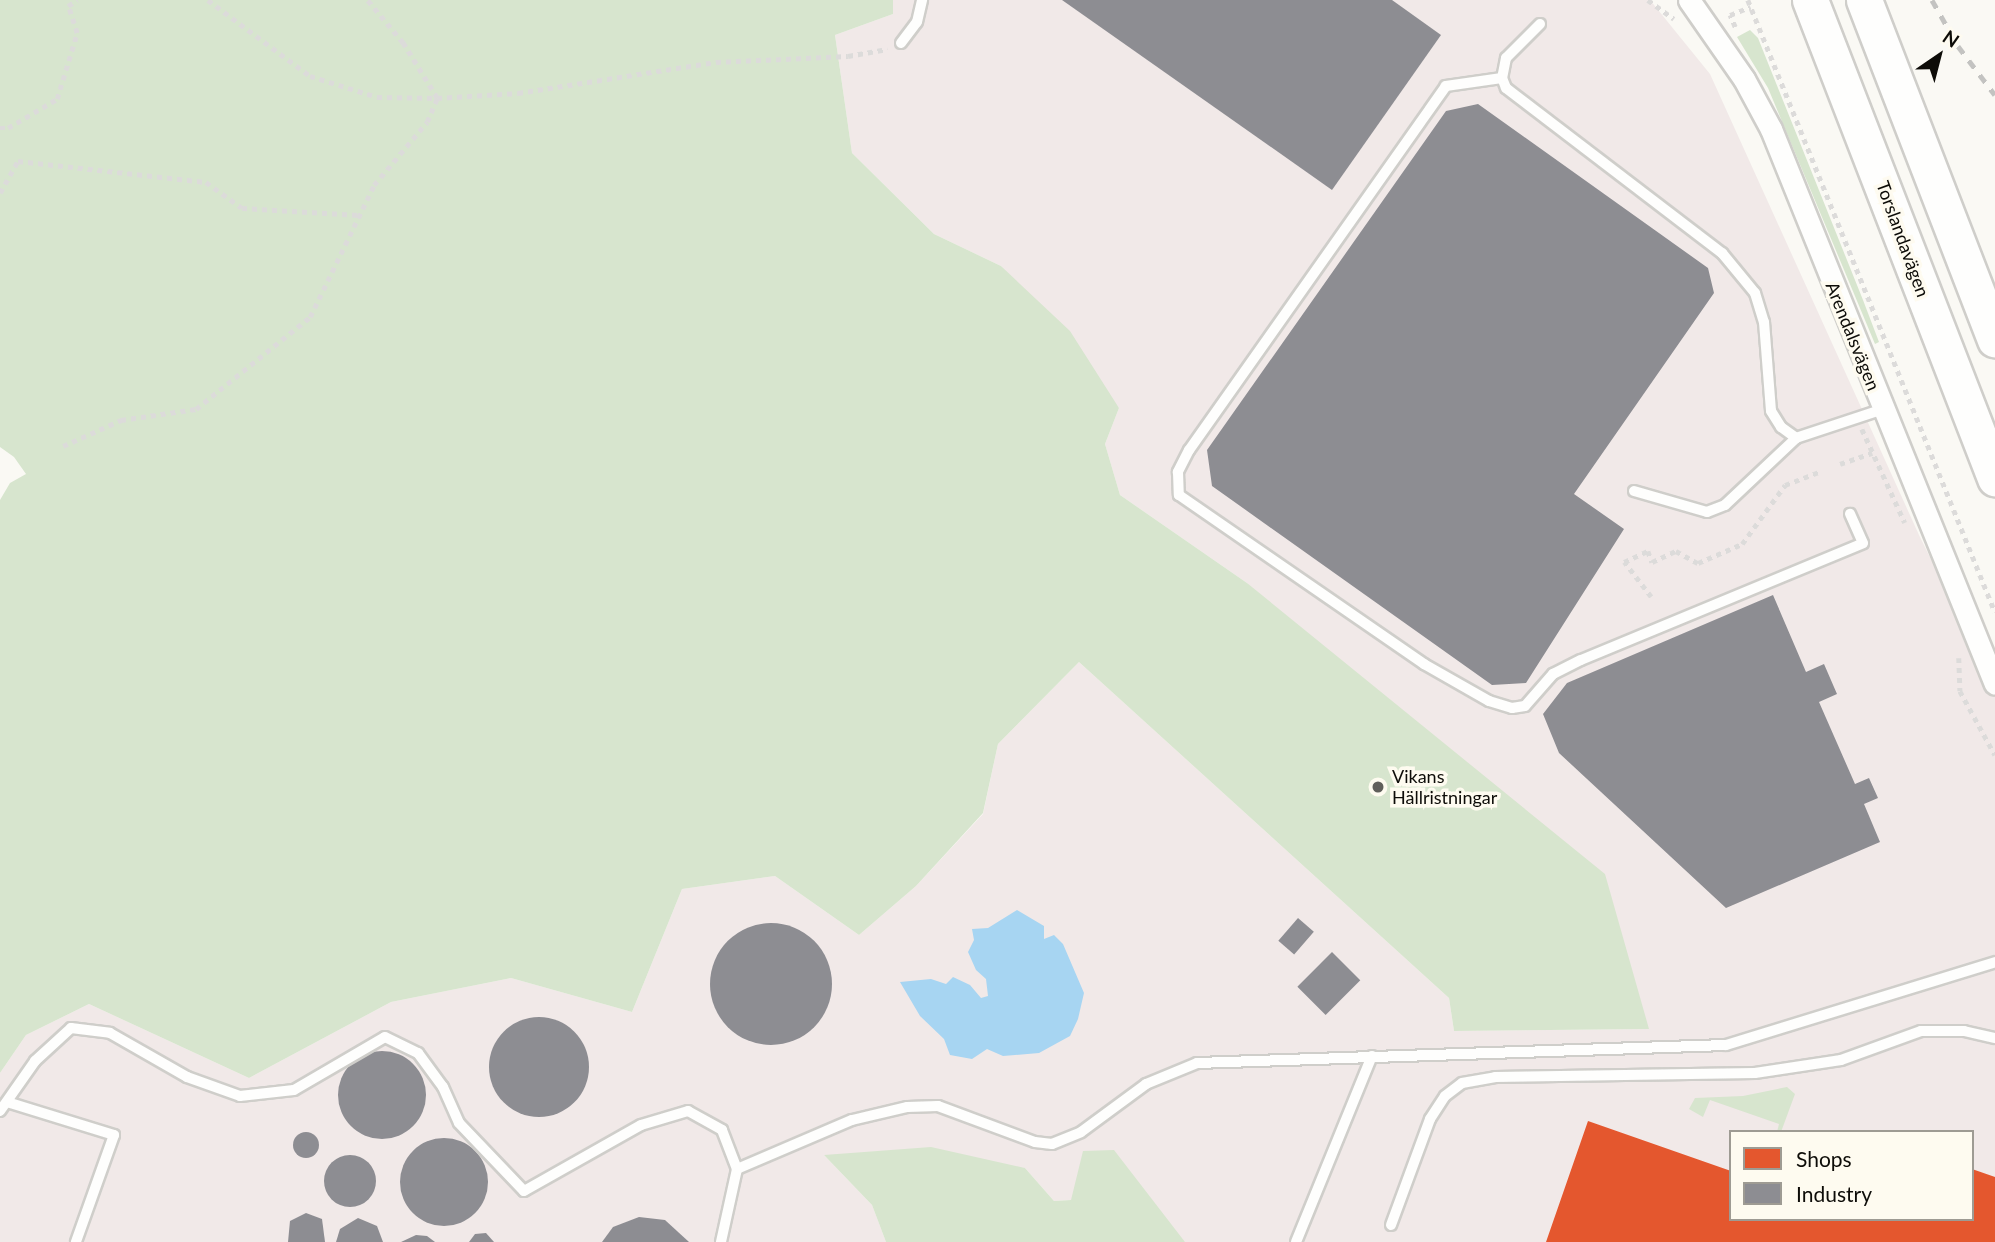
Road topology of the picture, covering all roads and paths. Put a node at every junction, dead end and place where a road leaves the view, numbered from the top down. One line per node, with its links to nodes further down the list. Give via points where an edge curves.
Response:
1 (77, 0): 13 (path, via 68,6 77,33 57,99 8,128)
2 (208, 0): 12 (path, via 310,76 377,97)
3 (367, 0): 12 (path, via 403,43)
4 (922, 0): 10 (lane, via 917,22)
5 (1689, 0): 17 (street, Arendalsvägen, via 1738,69 1771,130)
6 (1748, 0): 29 (path)
7 (1810, 0): 24 (main road, Torslandavägen)
8 (1864, 0): 16 (main road)
9 (1540, 24): 11 (lane, via 1506,58)
10 (901, 43): 12 (path, via 848,57 763,57 518,93)
11 (1502, 78): 19 (lane, via 1506,88 1528,107 1722,253 1755,293 1765,322 1771,411 1781,427); 26 (lane, via 1446,86 1189,450 1178,472 1179,495 1424,664 1489,701 1513,708 1525,706 1553,674 1581,660 1863,543)
12 (437, 98): 15 (path, via 427,121 374,185)
13 (0, 128)
14 (0, 193): 15 (path, via 18,161 206,183 242,208)
15 (359, 215): 20 (path, via 310,317 247,371 196,409 121,420)
16 (1995, 340)
17 (1883, 410): 18 (lane); 31 (street, Arendalsvägen)
18 (1857, 419): 19 (lane); 21 (path)
19 (1797, 438): 25 (lane, via 1725,505 1707,512)
20 (63, 446)
21 (1872, 453): 22 (path); 27 (path)
22 (1840, 464)
23 (1821, 471): 28 (path, via 1785,485 1742,544 1698,563 1676,551 1652,562 1648,551 1624,562)
24 (1995, 478)
25 (1634, 491)
26 (1850, 514)
27 (1908, 530)
28 (1651, 597)
29 (1995, 612)
30 (1957, 649): 32 (path, via 1960,691)
31 (1995, 684)
32 (1995, 755)
33 (1995, 962): 35 (lane, via 1726,1045)
34 (1995, 1038): 38 (lane, via 1964,1031 1921,1031 1841,1060 1755,1073 1495,1077 1462,1083 1445,1096 1430,1119)
35 (1372, 1056): 37 (lane, via 1197,1063 1146,1084 1081,1132 1052,1144 937,1106 907,1107 852,1120); 41 (lane)
36 (3, 1107): 37 (lane, via 35,1061 71,1028 110,1033 187,1077 240,1096 294,1090 385,1037 418,1053 443,1087 459,1123 524,1191 641,1125 688,1111 722,1130); 39 (lane, via 114,1135)
37 (737, 1169): 40 (lane)
38 (1391, 1225)
39 (76, 1242)
40 (721, 1242)
41 (1296, 1242)

